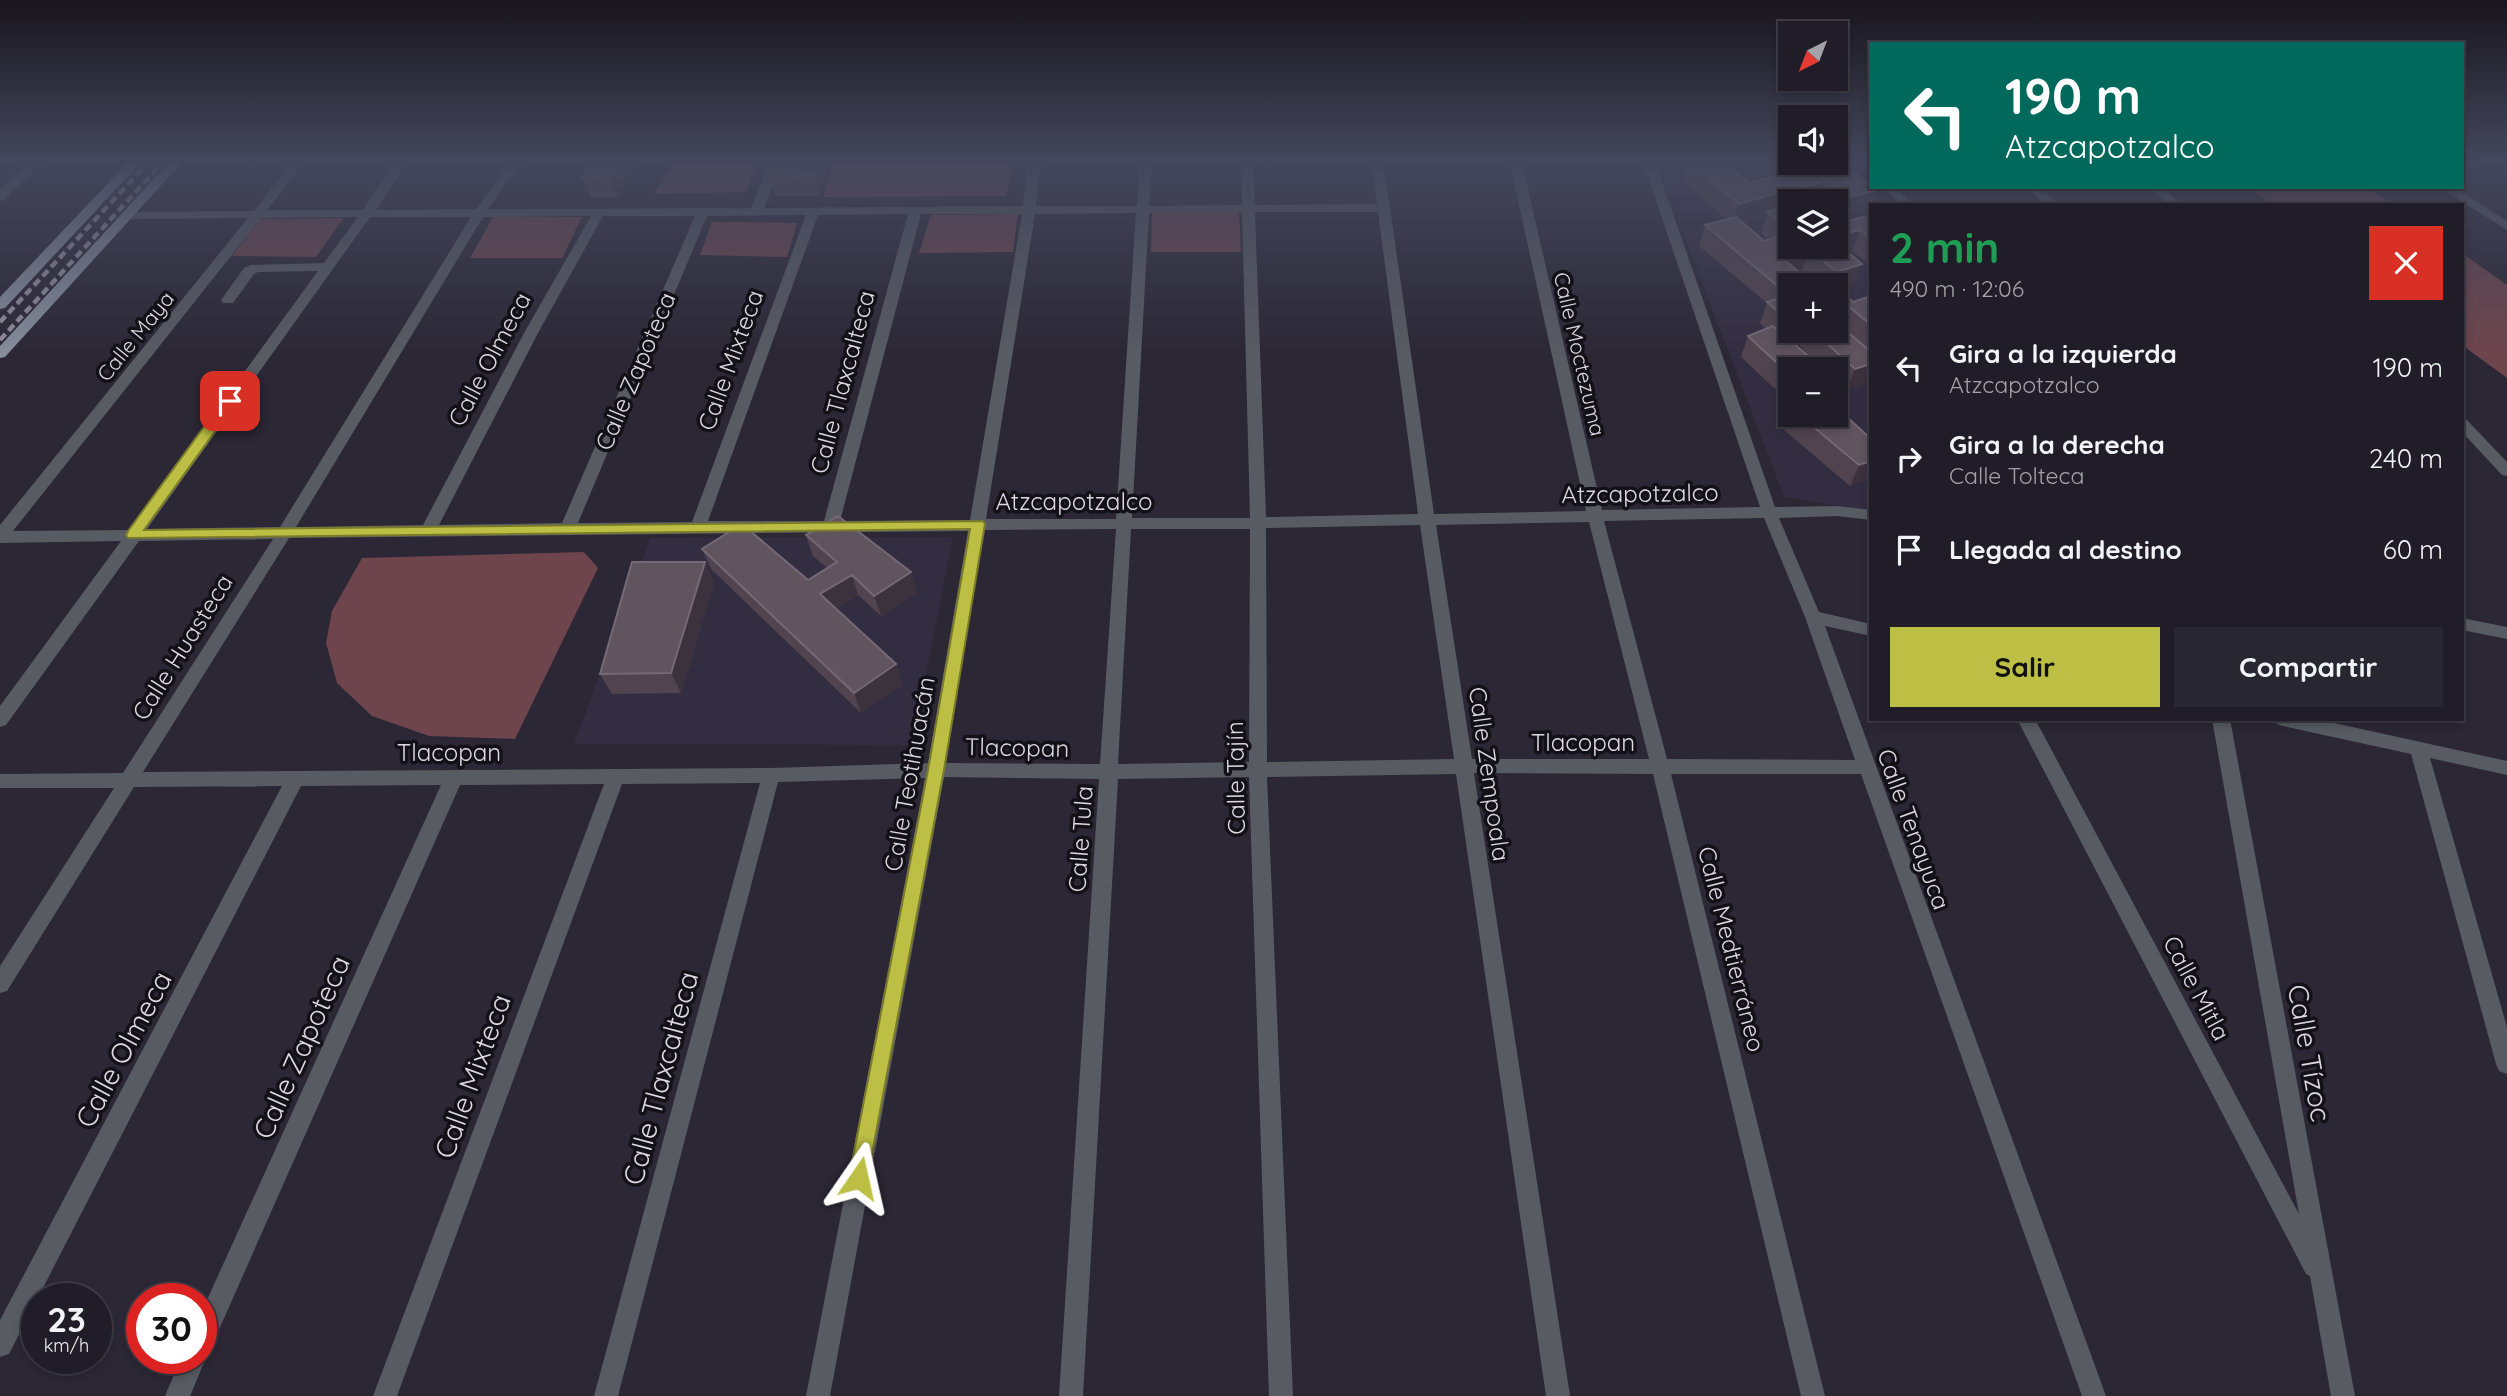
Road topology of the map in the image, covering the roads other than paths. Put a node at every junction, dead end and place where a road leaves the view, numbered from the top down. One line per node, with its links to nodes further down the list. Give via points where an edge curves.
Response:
1 (75, 224): 19 (main road)
2 (121, 224): 21 (main road)
3 (251, 224): 17 (street, Calle Maya)
4 (359, 224): 16 (street)
5 (473, 224): 35 (street, Calle Huasteca)
6 (593, 224): 34 (street, Calle Olmeca)
7 (697, 224): 33 (street, Calle Zapoteca)
8 (809, 224): 32 (street, Calle Mixteca)
9 (912, 224): 30 (street, Calle Tlaxcalteca)
10 (1027, 224): 29 (street, Calle Teotihuacán)
11 (1141, 224): 31 (street, Calle Tula)
12 (1248, 224): 28 (street, Calle Tajín)
13 (1386, 224): 27 (street, Calle Zempoala)
14 (1530, 224): 26 (street, Calle Moctezuma)
15 (1670, 224): 24 (street, Calle Tenayuca)
16 (327, 267): 18 (street, via 256,268); 36 (street)
17 (206, 282): 18 (street); 37 (street, Calle Maya)
18 (240, 282): 20 (street)
19 (3, 299)
20 (228, 300)
21 (0, 354)
22 (2464, 425): 23 (street)
23 (2507, 471)
24 (1770, 514): 25 (street, Atzcapotzalco, via 1837,511); 26 (street, Atzcapotzalco); 38 (street, Calle Tenayuca)
25 (1869, 515)
26 (1595, 516): 27 (street, Atzcapotzalco); 48 (street, Calle Medtierráneo)
27 (1427, 520): 28 (street, Atzcapotzalco); 47 (street, Calle Zempoala)
28 (1258, 523): 31 (street, Atzcapotzalco); 52 (street, Calle Tajín)
29 (978, 524): 30 (street, Atzcapotzalco); 31 (street, Atzcapotzalco); 51 (street, Calle Teotihuacán)
30 (831, 525): 32 (street, Atzcapotzalco)
31 (1124, 525): 53 (street, Calle Tula)
32 (698, 527): 33 (street, Atzcapotzalco)
33 (568, 528): 34 (street, Atzcapotzalco)
34 (428, 531): 35 (street, Atzcapotzalco)
35 (285, 532): 36 (street, Atzcapotzalco); 57 (street, Calle Huasteca)
36 (133, 535): 37 (street, Atzcapotzalco); 42 (street)
37 (0, 536)
38 (1813, 617): 40 (street); 49 (street, Calle Tenayuca)
39 (2464, 624): 41 (street)
40 (1869, 630)
41 (2507, 633)
42 (0, 720)
43 (2027, 721): 62 (street, Calle Mitla)
44 (2221, 721): 62 (street, Calle Tízoc)
45 (2292, 721): 46 (street)
46 (2419, 750): 50 (street); 61 (street)
47 (1464, 766): 48 (street, Tlacopan); 52 (street, Tlacopan); 72 (street, Calle Zempoala)
48 (1660, 767): 49 (street, Tlacopan); 73 (street, Calle Medtierráneo)
49 (1865, 767): 74 (street, Calle Tenayuca)
50 (2507, 768)
51 (936, 770): 53 (street, Tlacopan); 54 (street, Tlacopan); 69 (street, Calle Teotihuacán)
52 (1258, 770): 53 (street, Tlacopan); 71 (street, Calle Tajín)
53 (1109, 772): 70 (street, Calle Tula)
54 (771, 775): 55 (street, Tlacopan); 68 (street, Calle Tlaxcalteca)
55 (616, 776): 56 (street, Tlacopan); 67 (street, Calle Mixteca)
56 (454, 777): 58 (street, Tlacopan); 63 (street, Calle Zapoteca)
57 (128, 778): 58 (street, Tlacopan); 59 (street, Tlacopan); 60 (street, Calle Huasteca)
58 (296, 778): 64 (street, Calle Olmeca)
59 (0, 781)
60 (0, 984)
61 (2507, 1064)
62 (2322, 1282): 75 (street, Calle Tízoc)
63 (217, 1305)
64 (0, 1345)
65 (187, 1374): 66 (street)
66 (177, 1396)
67 (385, 1396)
68 (607, 1396)
69 (818, 1396)
70 (1071, 1396)
71 (1281, 1396)
72 (1558, 1396)
73 (1813, 1396)
74 (2094, 1396)
75 (2343, 1396)

